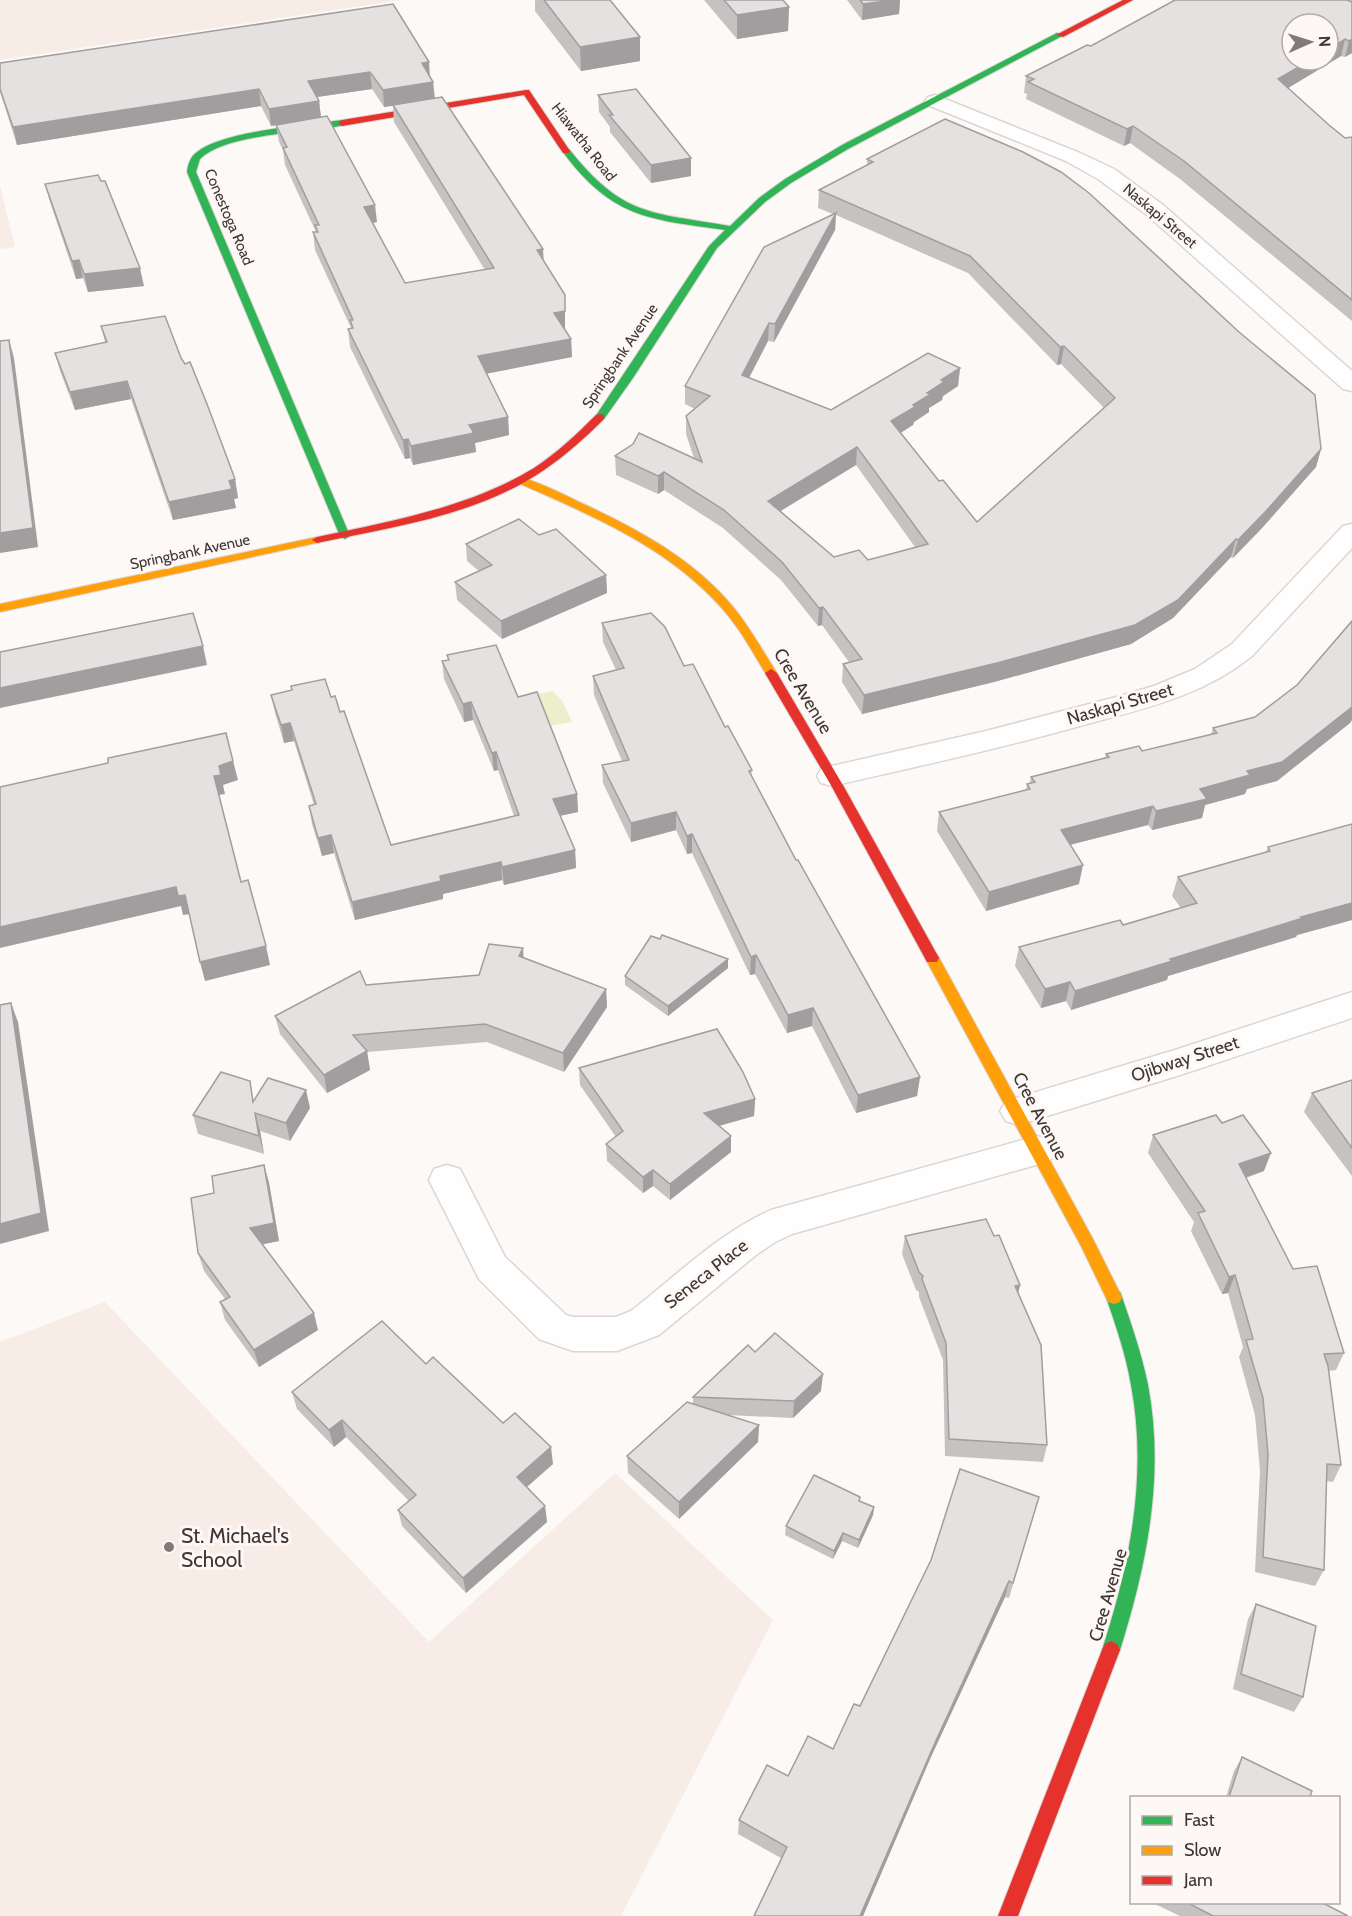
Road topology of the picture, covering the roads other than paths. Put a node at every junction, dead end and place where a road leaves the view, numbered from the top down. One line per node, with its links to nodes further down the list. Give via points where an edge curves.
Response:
1 (1129, 0): 3 (street, Springbank Avenue)
2 (526, 92): 4 (street, Hiawatha Road, via 589,180 612,201 640,212); 8 (street, Conestoga Road, via 220,143 202,152 191,167)
3 (935, 101): 4 (street, Springbank Avenue, via 792,176); 5 (street, Naskapi Street, via 1106,174 1155,210)
4 (729, 228): 6 (street, Springbank Avenue, via 689,281 602,415 569,448)
5 (1352, 384)
6 (520, 480): 8 (street, Springbank Avenue, via 454,509); 10 (street, Cree Avenue, via 633,533 692,573 719,597 740,623)
7 (1352, 532): 10 (street, Naskapi Street, via 1242,650 1187,684 1057,723)
8 (345, 536): 9 (street, Springbank Avenue)
9 (0, 608)
10 (832, 776): 12 (street, Cree Avenue)
11 (1352, 1005): 12 (street, Ojibway Street)
12 (1018, 1112): 13 (street, Cree Avenue)
13 (1037, 1151): 14 (street, Seneca Place, via 784,1221 743,1244 645,1323 617,1334 573,1334 553,1327 492,1268); 15 (street, Cree Avenue, via 1121,1312 1141,1386 1148,1483 1142,1538 1121,1627)
14 (447, 1180)
15 (1008, 1916)

